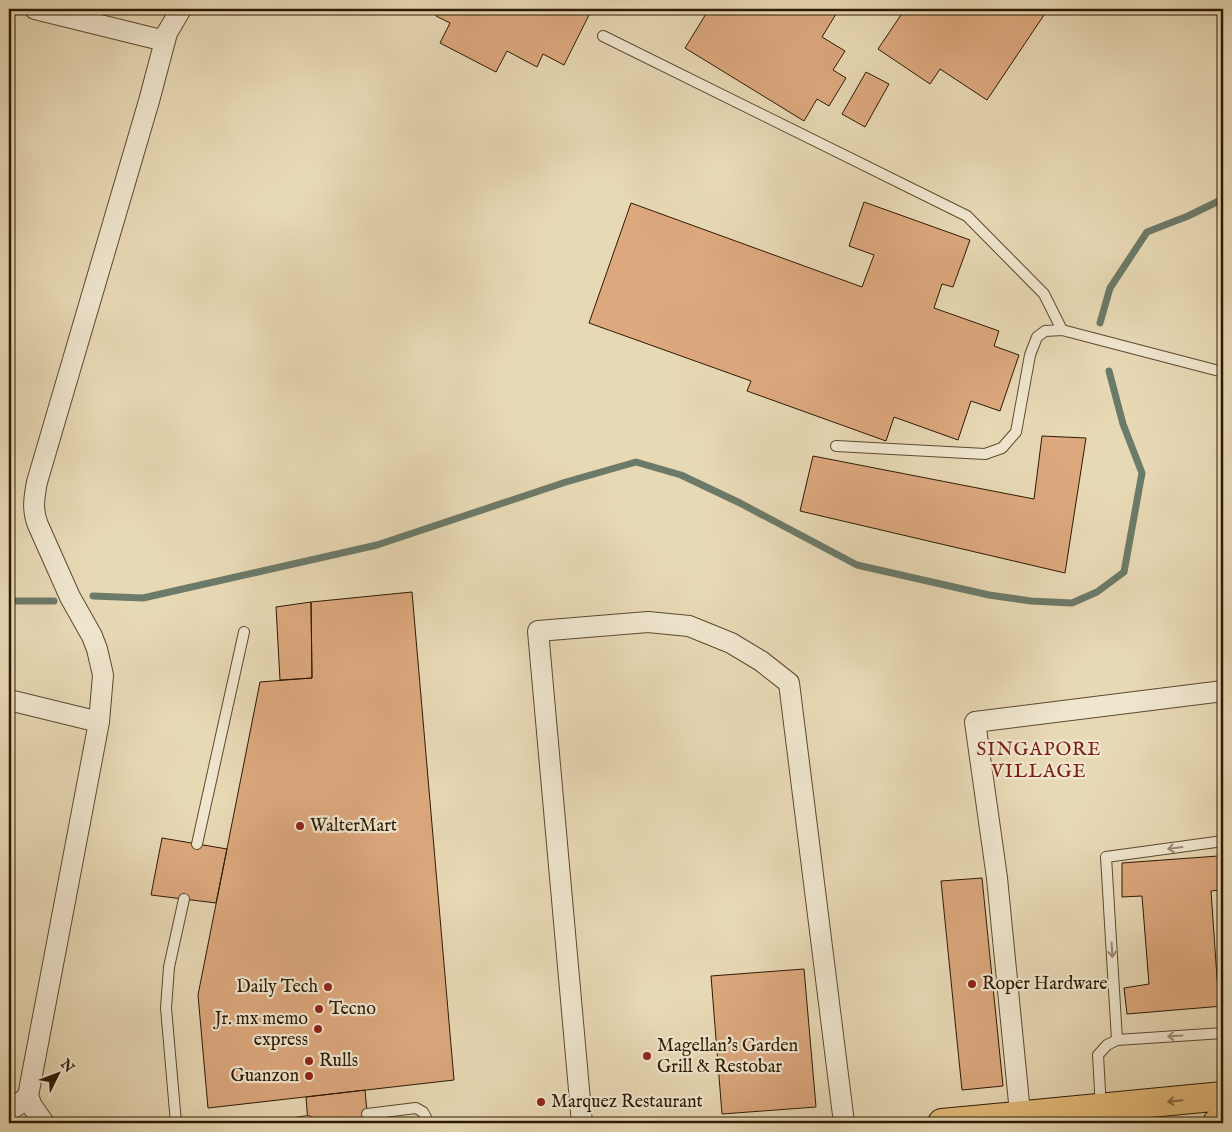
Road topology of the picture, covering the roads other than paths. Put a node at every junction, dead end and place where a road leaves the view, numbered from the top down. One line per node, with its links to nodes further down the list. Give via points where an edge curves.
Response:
1 (35, 9): 4 (street)
2 (181, 9): 4 (street)
3 (603, 36): 5 (lane, via 967,216 1044,294)
4 (165, 41): 11 (street, via 33,501 38,525 96,649 103,675)
5 (1062, 330): 6 (lane); 7 (lane, via 1045,331 1037,337 1030,355 1016,432 1002,448 985,454)
6 (1223, 372)
7 (836, 446)
8 (244, 632): 13 (lane)
9 (1223, 690): 22 (street, via 974,722 997,878)
10 (9, 700): 11 (street)
11 (99, 722): 17 (street)
12 (1223, 841): 16 (lane, one-way to 16, via 1106,857)
13 (197, 844)
14 (184, 900): 25 (lane, via 169,967 166,1008)
15 (1223, 1033): 16 (lane, one-way to 16)
16 (1117, 1040): 21 (lane, via 1098,1055)
17 (28, 1096): 19 (street); 24 (street)
18 (1223, 1096): 21 (highway, one-way to 21)
19 (9, 1111)
20 (367, 1114): 27 (lane, via 416,1108 423,1112)
21 (1103, 1116): 22 (highway)
22 (1021, 1120): 30 (highway)
23 (308, 1121): 26 (lane)
24 (44, 1123)
25 (176, 1123)
26 (295, 1123)
27 (429, 1123)
28 (582, 1123): 29 (street, via 538,631 648,622 689,626 730,643 789,683)
29 (844, 1123)
30 (942, 1123)
31 (1217, 1123): 32 (highway)
32 (1223, 1123)

